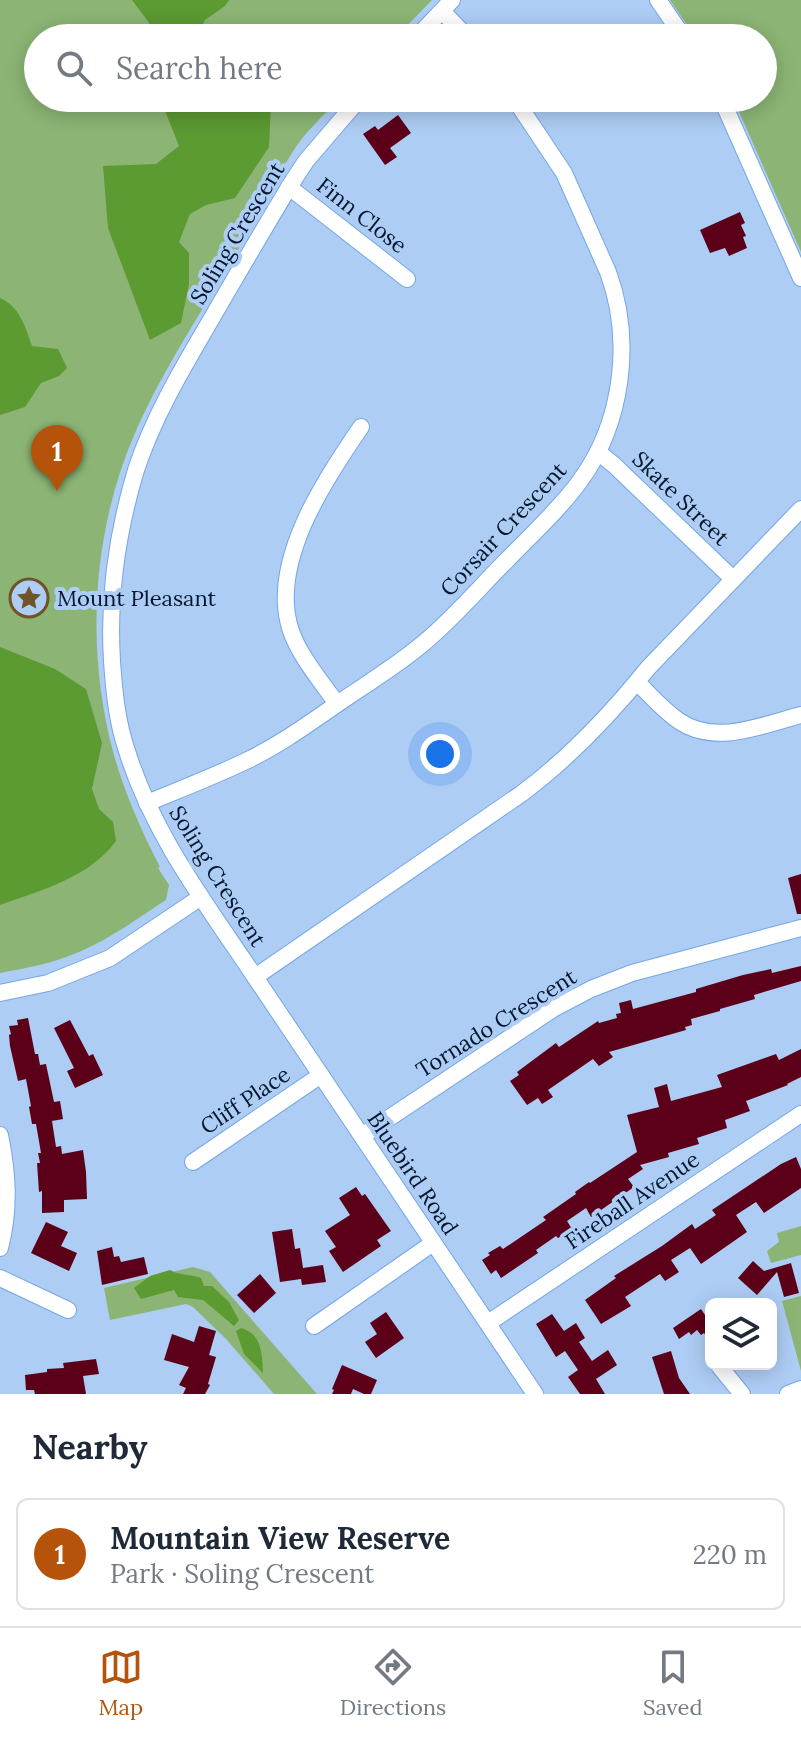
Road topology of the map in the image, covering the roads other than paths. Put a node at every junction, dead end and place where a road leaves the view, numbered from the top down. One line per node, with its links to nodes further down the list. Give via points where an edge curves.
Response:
1 (658, 0): 5 (street)
2 (447, 5): 3 (street); 4 (street)
3 (429, 24)
4 (459, 24)
5 (674, 24)
6 (348, 112): 9 (street, Soling Crescent)
7 (523, 112): 13 (street, Corsair Crescent, via 564,173 613,288 621,363 613,411)
8 (727, 112): 10 (street)
9 (289, 187): 11 (street, Finn Close); 19 (street, Soling Crescent, via 181,370 137,468 123,519 111,600 115,698 126,750)
10 (801, 278)
11 (407, 279)
12 (361, 427): 17 (street, via 309,512 286,590 294,639)
13 (598, 452): 15 (street, Skate Street); 17 (street, Corsair Crescent, via 566,498 443,626)
14 (801, 509): 15 (street, Soling Crescent)
15 (732, 578): 16 (street, Soling Crescent)
16 (637, 682): 18 (street, via 675,719 705,732 735,732); 22 (street, Soling Crescent, via 532,786)
17 (337, 704): 19 (street, Corsair Crescent, via 249,760)
18 (801, 715)
19 (147, 803): 20 (street, Soling Crescent)
20 (201, 897): 22 (street, Soling Crescent); 23 (street, via 110,958 48,983)
21 (801, 928): 27 (street, Tornado Crescent, via 591,989)
22 (255, 977): 24 (street, Bluebird Road)
23 (0, 993)
24 (321, 1075): 27 (street, Bluebird Road); 28 (street, Cliff Place)
25 (801, 1114): 33 (street, Fireball Avenue)
26 (0, 1135): 30 (street, via 8,1194)
27 (362, 1136): 29 (street, Bluebird Road)
28 (193, 1162)
29 (433, 1243): 33 (street, Bluebird Road); 34 (street)
30 (0, 1248)
31 (0, 1278): 32 (street)
32 (68, 1310)
33 (488, 1323): 37 (street, Bluebird Road)
34 (314, 1326)
35 (722, 1370): 38 (street)
36 (801, 1389): 39 (street)
37 (535, 1394)
38 (742, 1394)
39 (788, 1394)

